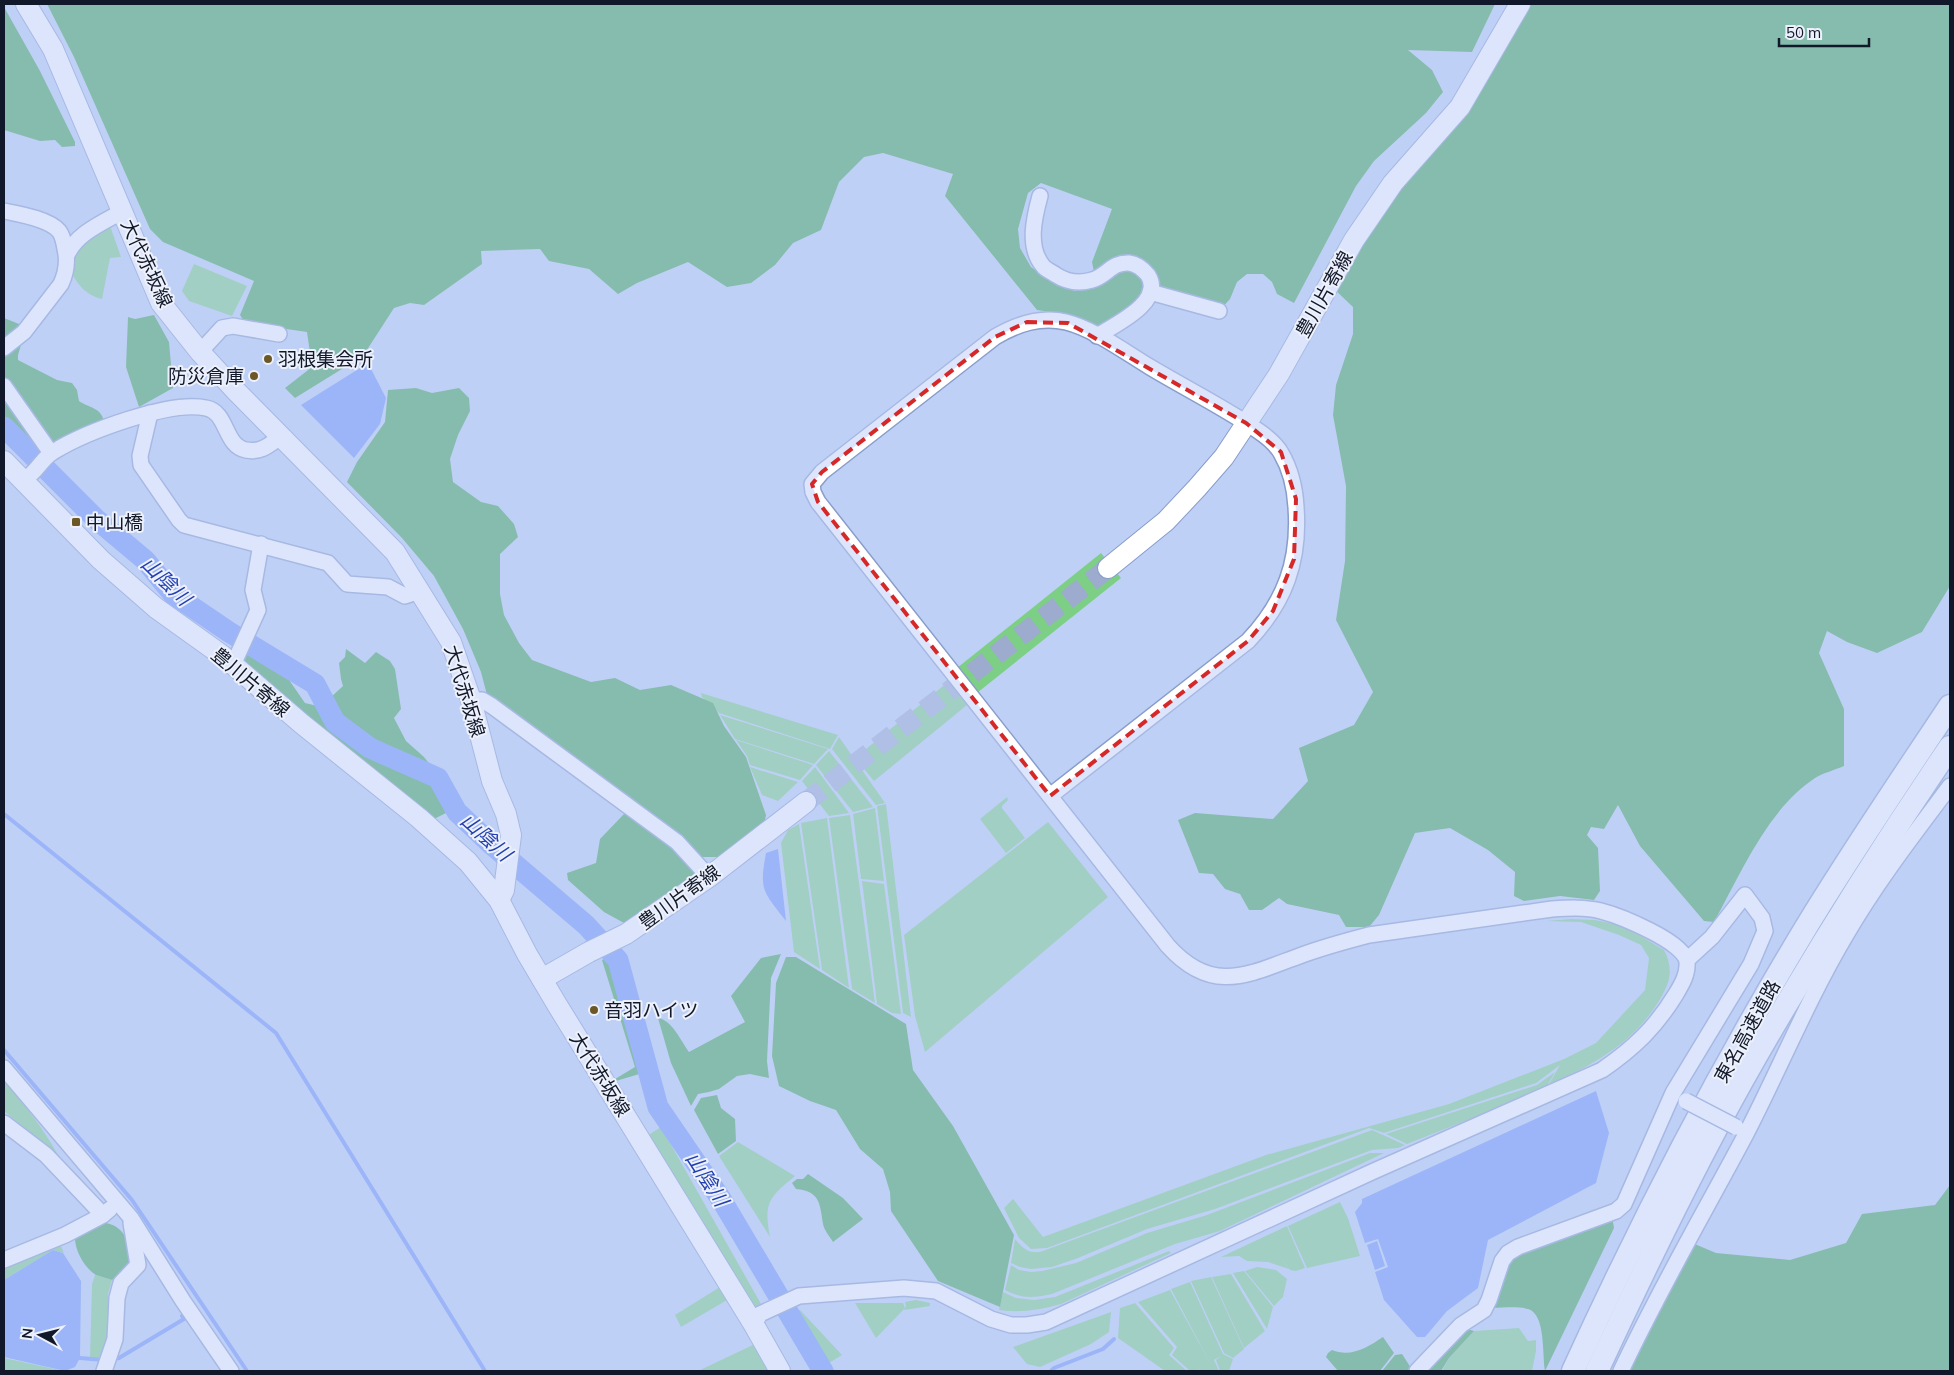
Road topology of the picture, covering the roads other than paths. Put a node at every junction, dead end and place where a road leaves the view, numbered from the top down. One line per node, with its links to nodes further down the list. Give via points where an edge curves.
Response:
1 (26, 4): 5 (main road, 大代赤坂線, via 52,49)
2 (1520, 4): 15 (main road, 豊川片寄線, via 1460,107 1393,183 1354,240 1279,374)
3 (1040, 196): 7 (street, via 1032,233 1043,266 1060,278 1076,283 1094,280 1116,264 1131,263 1143,269 1150,279)
4 (4, 211): 6 (street, via 49,223 59,230)
5 (123, 211): 6 (street, via 91,229 72,245); 12 (main road, 大代赤坂線, via 161,302)
6 (67, 256): 11 (street, via 61,284 24,332)
7 (1150, 292): 8 (street); 10 (street, via 1146,304)
8 (1219, 311)
9 (279, 334): 12 (street, via 233,326 222,328)
10 (1097, 336): 15 (street); 28 (street, via 1068,322 1055,320 1014,326 995,337 830,466 812,484 818,502)
11 (4, 348)
12 (200, 352): 16 (main road, 大代赤坂線)
13 (4, 386): 17 (street)
14 (150, 413): 16 (street, via 180,407 208,408 218,414 232,442 241,449 255,452); 17 (street, via 74,441); 20 (street, via 140,456 142,464 179,520 184,525)
15 (1246, 423): 21 (main road, 豊川片寄線, via 1224,457 1166,521); 28 (street, via 1281,452 1293,482 1297,538 1294,559 1282,594 1262,627 1248,641)
16 (280, 437): 22 (main road, 大代赤坂線, via 395,552)
17 (50, 454): 19 (street, via 32,476)
18 (4, 461): 19 (main road, 豊川片寄線)
19 (24, 480): 23 (main road, 豊川片寄線, via 101,560 156,608)
20 (261, 544): 22 (street, via 328,563 347,584 388,588 405,596); 23 (street, via 253,590 258,610)
21 (1108, 568)
22 (420, 591): 24 (main road, 大代赤坂線, via 452,642)
23 (238, 656): 31 (main road, 豊川片寄線, via 302,724 419,818)
24 (471, 700): 30 (street, via 482,700 492,706 677,842); 31 (main road, 大代赤坂線, via 485,759 511,835)
25 (1950, 706): 47 (highway, 東名高速道路, via 1806,928 1736,1050 1664,1184)
26 (1950, 748): 48 (highway, 東名高速道路, via 1830,931 1754,1059 1687,1184)
27 (1950, 786): 37 (street, via 1846,934)
28 (1050, 796): 32 (street, via 1180,960 1208,974 1235,977 1369,935 1577,908 1622,917 1681,950)
29 (806, 802): 30 (main road, 豊川片寄線)
30 (709, 877): 33 (main road, 豊川片寄線, via 626,934)
31 (501, 895): 33 (main road, 大代赤坂線)
32 (1687, 960): 35 (street, via 1712,938 1745,895 1762,918 1765,931 1751,964); 42 (street, via 1684,981 1662,1016 1639,1042 1602,1070 1046,1322 1011,1325 991,1319 936,1291 912,1289 799,1296)
33 (542, 979): 42 (main road, 大代赤坂線)
34 (4, 1068): 38 (street)
35 (1673, 1093): 37 (street, bridge); 46 (street, via 1624,1204 1616,1211 1508,1253 1502,1260 1484,1310 1461,1325)
36 (4, 1123): 39 (street, via 46,1155)
37 (1741, 1130): 49 (street)
38 (118, 1203): 39 (street); 40 (street)
39 (103, 1215): 41 (street)
40 (131, 1218): 43 (street, via 138,1266 121,1283 115,1339); 44 (street)
41 (4, 1260)
42 (757, 1319): 45 (main road, 大代赤坂線)
43 (104, 1371)
44 (232, 1371)
45 (780, 1371)
46 (1417, 1371)
47 (1573, 1371)
48 (1597, 1371)
49 (1621, 1371)

